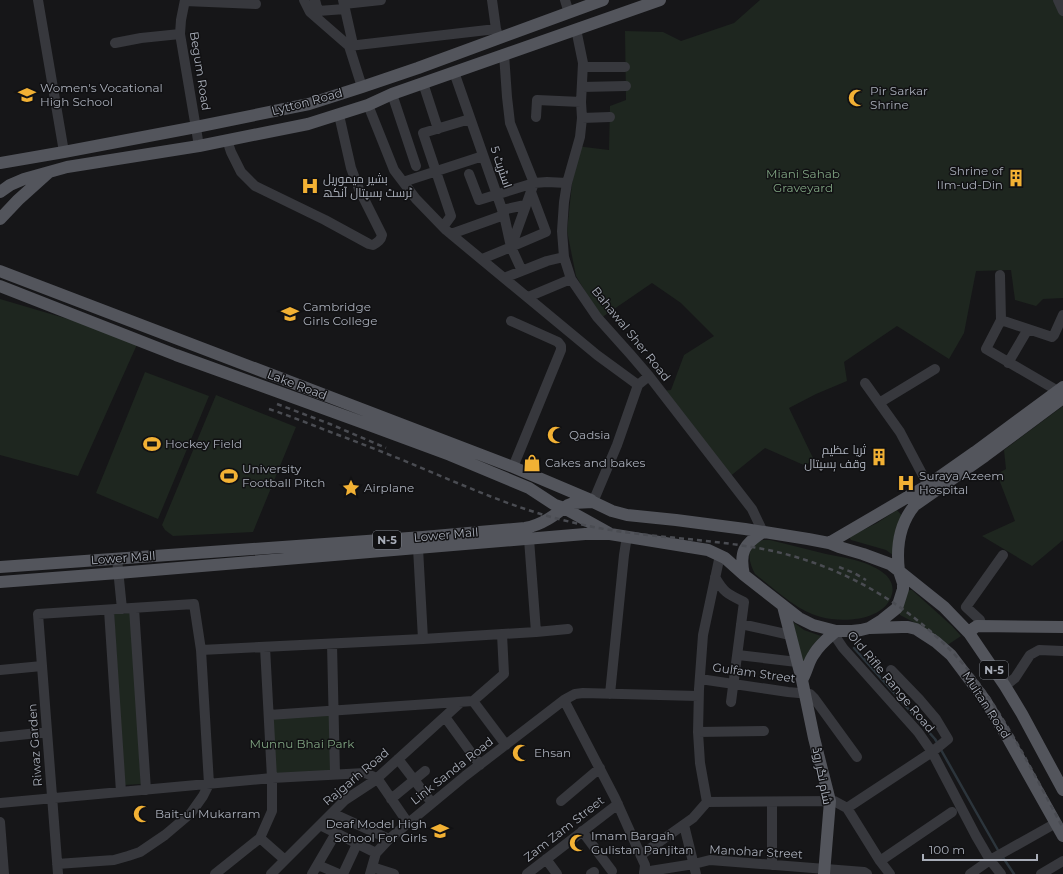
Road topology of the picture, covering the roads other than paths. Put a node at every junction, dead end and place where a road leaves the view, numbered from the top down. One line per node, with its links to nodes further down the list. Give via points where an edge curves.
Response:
1 (38, 0): 40 (street)
2 (185, 0): 11 (street); 16 (street, Begum Road, via 180,20)
3 (304, 0): 19 (street, via 310,12)
4 (315, 0): 12 (street, via 318,11)
5 (381, 0): 12 (street)
6 (492, 0): 17 (street)
7 (565, 0): 14 (street)
8 (603, 0): 14 (main road, Lytton Road)
9 (660, 0): 15 (main road, Lytton Road)
10 (1058, 0): 13 (street)
11 (256, 4)
12 (344, 4): 19 (street, via 352,40)
13 (1063, 11)
14 (569, 13): 17 (main road, Lytton Road)
15 (576, 29): 20 (main road, Lytton Road); 21 (street, Bahawal Sher Road)
16 (180, 34): 18 (street); 36 (street, Begum Road)
17 (498, 34): 19 (street); 26 (main road, Lytton Road)
18 (115, 43)
19 (349, 46): 26 (street)
20 (504, 54): 23 (main road, Lytton Road); 49 (street, via 510,123)
21 (583, 67): 22 (street); 27 (street, Bahawal Sher Road)
22 (625, 67)
23 (454, 72): 24 (main road, Lytton Road); 35 (street, اسٹریٹ 5)
24 (424, 82): 28 (main road, Lytton Road); 37 (street)
25 (626, 86): 27 (street)
26 (362, 87): 36 (main road, Lytton Road, via 309,104)
27 (582, 87): 29 (street, Bahawal Sher Road)
28 (392, 94): 30 (main road, Lytton Road); 43 (street)
29 (581, 102): 32 (street, via 537,100); 34 (street, Bahawal Sher Road)
30 (368, 105): 31 (main road, Lytton Road); 47 (street, via 394,170)
31 (339, 115): 38 (main road, Lytton Road, via 308,124); 38 (street, via 351,168 382,235 378,243 373,245 255,186 241,172)
32 (536, 117)
33 (610, 117): 34 (street)
34 (582, 118): 48 (street, Bahawal Sher Road, via 580,137)
35 (470, 119): 37 (street); 41 (street, اسٹریٹ 5)
36 (196, 127): 39 (street, Begum Road); 40 (main road, Lytton Road)
37 (438, 129): 45 (street, via 423,133)
38 (227, 140): 39 (main road, Lytton Road)
39 (199, 146): 44 (main road, Lytton Road)
40 (64, 152): 42 (main road, Lytton Road)
41 (483, 156): 45 (street); 51 (street, اسٹریٹ 5)
42 (0, 163)
43 (416, 166)
44 (50, 171): 50 (main road, Lytton Road, via 24,179); 54 (main road)
45 (436, 171): 47 (street); 55 (street, via 451,216)
46 (469, 174): 51 (street, via 479,200)
47 (403, 182): 55 (street)
48 (567, 183): 49 (street, via 547,182); 57 (street, Bahawal Sher Road, via 562,231)
49 (532, 188): 51 (street); 52 (street); 56 (street, via 546,232)
50 (0, 192)
51 (496, 194): 53 (street, اسٹریٹ 5)
52 (525, 205): 53 (street); 56 (street)
53 (503, 212): 55 (street); 56 (street, اسٹریٹ 5)
54 (0, 219)
55 (447, 230): 58 (street)
56 (510, 246): 58 (street); 60 (street, اسٹریٹ 5)
57 (564, 257): 60 (street); 63 (street, Bahawal Sher Road)
58 (482, 259): 62 (street)
59 (0, 271): 77 (main road, Lake Road)
60 (522, 271): 62 (street)
61 (1000, 275): 68 (street)
62 (504, 278): 65 (street)
63 (571, 279): 65 (street); 72 (street, Bahawal Sher Road, via 597,317)
64 (0, 286): 80 (main road, via 176,355 450,455 528,488 554,505)
65 (528, 297): 74 (street, via 597,355)
66 (1063, 315): 69 (street, via 1052,337)
67 (511, 320): 77 (street, via 558,342 561,346)
68 (1000, 320): 69 (street); 70 (street, via 986,349)
69 (1028, 329): 70 (street)
70 (1008, 363): 75 (street)
71 (935, 368): 76 (street)
72 (649, 376): 74 (street); 81 (street, Bahawal Sher Road, via 752,509)
73 (865, 383): 76 (street)
74 (638, 385): 79 (street)
75 (1061, 392): 78 (main road); 91 (main road, via 985,456 915,505 908,515 899,541)
76 (879, 403): 78 (street, via 900,432)
77 (513, 467): 79 (main road, Lake Road)
78 (928, 485): 85 (main road)
79 (594, 502): 80 (main road, Lower Mall / N-5, via 573,502); 81 (main road, Lower Mall / N-5, via 627,516)
80 (564, 508): 82 (main road); 89 (main road, Lower Mall / N-5, via 540,524 525,528)
81 (763, 532): 85 (main road, N-5); 93 (main road, via 753,538 745,549 742,562)
82 (610, 534): 83 (main road, Lower Mall / N-5); 84 (main road, Lower Mall / N-5)
83 (627, 536): 87 (main road, Lower Mall / N-5, via 708,550); 125 (street)
84 (529, 539): 86 (main road, Lower Mall / N-5); 106 (street)
85 (830, 544): 91 (main road, N-5, via 882,560)
86 (418, 548): 92 (main road, Lower Mall / N-5); 110 (street)
87 (720, 555): 93 (main road, N-5); 94 (street)
88 (1003, 555): 101 (street, via 966,607 980,620)
89 (117, 559): 90 (main road, Lower Mall / N-5); 92 (street)
90 (0, 567)
91 (899, 571): 103 (main road, N-5, via 903,589 897,608); 107 (main road, Multan Road / N-5, via 944,608)
92 (118, 573): 95 (main road, Lower Mall / N-5); 98 (street)
93 (744, 574): 96 (main road, N-5)
94 (715, 577): 100 (street, via 724,591 744,602); 120 (street, via 703,635)
95 (0, 582)
96 (783, 606): 105 (main road, N-5, via 805,622); 109 (main road, شام نگر روڈ)
97 (134, 608): 98 (street); 113 (street, via 194,604); 151 (street)
98 (122, 609): 99 (street)
99 (109, 610): 117 (street, Riwaz Garden, via 38,614); 152 (street)
100 (741, 624): 109 (street); 115 (street)
101 (982, 626): 102 (main road); 107 (main road, via 977,626)
102 (1063, 627)
103 (869, 628): 105 (main road, N-5); 167 (main road, Multan Road / N-5, via 916,629 951,655 989,706)
104 (568, 629): 106 (street)
105 (836, 631): 121 (main road, via 813,654); 139 (street, Old Rifle Range Road, via 839,643)
106 (536, 632): 108 (street)
107 (969, 633): 123 (main road, Multan Road / N-5)
108 (502, 634): 110 (street); 128 (street, via 504,674)
109 (790, 634): 116 (main road, شام نگر روڈ)
110 (423, 639): 111 (street)
111 (332, 644): 112 (street); 131 (street)
112 (265, 647): 113 (street); 132 (street)
113 (201, 650): 149 (street)
114 (1063, 651): 123 (street, via 1039,650 1030,655 1015,678)
115 (738, 654): 116 (street); 122 (street)
116 (797, 662): 121 (main road, شام نگر روڈ)
117 (42, 666): 118 (street); 135 (street, Riwaz Garden)
118 (0, 670)
119 (891, 670): 139 (street, via 936,719 948,739)
120 (700, 679): 122 (street, Gulfam Street); 126 (street)
121 (802, 680): 124 (main road, شام نگر روڈ)
122 (734, 684): 124 (street, Gulfam Street); 130 (street)
123 (1005, 686): 150 (main road, Multan Road / N-5)
124 (805, 693): 140 (street, via 814,698); 155 (main road, شام نگر روڈ)
125 (610, 694): 126 (street, Link Sanda Road); 127 (street, Link Sanda Road, via 574,694)
126 (698, 696): 136 (street)
127 (564, 700): 138 (street, Link Sanda Road); 143 (street)
128 (473, 701): 129 (street); 138 (street)
129 (461, 702): 131 (street); 133 (street, Rajgarh Road)
130 (731, 702)
131 (334, 711): 132 (street); 145 (street)
132 (269, 715): 146 (street)
133 (445, 717): 141 (street, Rajgarh Road); 142 (street)
134 (764, 731): 136 (street)
135 (47, 732): 137 (street); 153 (street, Riwaz Garden)
136 (698, 732): 157 (street)
137 (0, 737)
138 (506, 745): 142 (street, Link Sanda Road)
139 (933, 751): 162 (street); 179 (street, Old Rifle Range Road, via 976,836)
140 (856, 757)
141 (398, 759): 147 (street, Rajgarh Road); 148 (street)
142 (480, 765): 160 (street, Link Sanda Road)
143 (600, 768): 156 (street); 161 (street)
144 (425, 771): 148 (street)
145 (335, 774): 146 (street); 147 (street, via 364,773)
146 (272, 778): 149 (street); 173 (street, via 272,811)
147 (376, 778): 154 (street); 164 (street, Rajgarh Road, via 345,800)
148 (414, 780): 154 (street); 160 (street)
149 (209, 784): 151 (street); 185 (street, via 191,813 140,852 114,860)
150 (1062, 788)
151 (146, 790): 152 (street)
152 (121, 792): 153 (street)
153 (52, 798): 159 (street); 185 (street, Riwaz Garden)
154 (391, 799): 166 (street)
155 (830, 801): 158 (street); 162 (street); 189 (main road, شام نگر روڈ)
156 (561, 802)
157 (707, 802): 158 (street); 169 (street)
158 (772, 802): 184 (street)
159 (0, 803)
160 (432, 804): 166 (street, Link Sanda Road)
161 (618, 804): 170 (street, Zam Zam Street); 177 (street)
162 (847, 808): 181 (street)
163 (952, 812): 181 (street)
164 (332, 813): 168 (street, Rajgarh Road); 174 (street)
165 (0, 822): 191 (street)
166 (408, 823): 174 (street, Link Sanda Road)
167 (1056, 823): 172 (main road, Multan Road / N-5); 179 (street)
168 (320, 825): 171 (street); 180 (street, Rajgarh Road)
169 (684, 825): 177 (street); 186 (street)
170 (582, 831): 178 (street, Zam Zam Street); 188 (street)
171 (336, 833): 175 (street); 183 (street)
172 (1063, 836)
173 (260, 838): 180 (street); 192 (street)
174 (389, 839): 176 (street, Link Sanda Road)
175 (356, 844): 176 (street); 196 (street)
176 (376, 853): 187 (street, Link Sanda Road)
177 (641, 855): 190 (street, via 645,865)
178 (546, 859): 198 (street, Zam Zam Street); 199 (street)
179 (992, 859): 202 (street); 203 (street, Old Rifle Range Road)
180 (285, 860): 193 (street, Rajgarh Road)
181 (880, 861): 201 (street)
182 (1063, 861): 204 (street)
183 (318, 865): 194 (street); 195 (street)
184 (777, 868): 186 (street, Manohar Street, via 710,860); 189 (street, Manohar Street)
185 (58, 869)
186 (695, 869): 190 (street, Manohar Street)
187 (371, 870): 197 (street)
188 (612, 871)
189 (824, 872): 200 (street, Manohar Street)
190 (644, 873)
191 (4, 874)
192 (216, 874)
193 (271, 874)
194 (312, 874)
195 (339, 874)
196 (343, 874)
197 (394, 874)
198 (527, 874)
199 (557, 874)
200 (867, 874)
201 (890, 874)
202 (970, 874)
203 (1001, 874)
204 (1041, 874)

